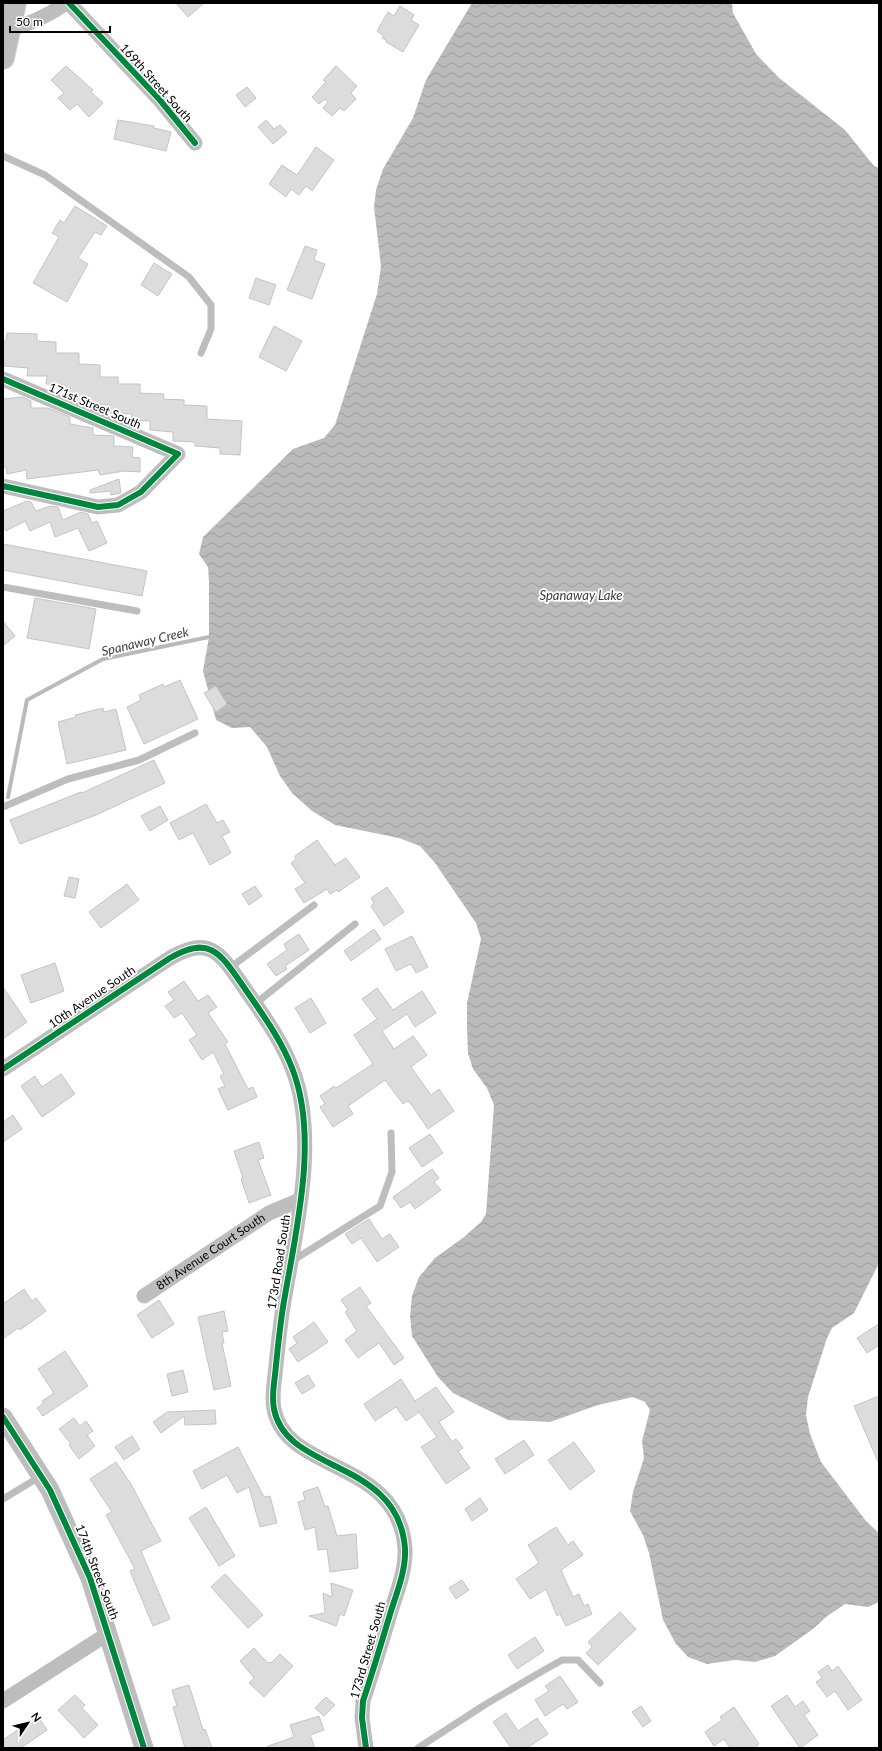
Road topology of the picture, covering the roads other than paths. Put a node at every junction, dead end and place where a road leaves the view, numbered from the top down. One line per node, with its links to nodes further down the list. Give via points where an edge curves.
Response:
1 (15, 3): 3 (main road)
2 (67, 3): 3 (street, via 47,16); 5 (street, 169th Street South, via 159,99)
3 (10, 29): 4 (main road)
4 (3, 58)
5 (195, 143)
6 (3, 156): 7 (lane, via 45,175 189,277 210,305 211,329)
7 (201, 353)
8 (3, 379): 9 (street, 171st Street South, via 178,454 141,492 118,505 98,507)
9 (3, 486)
10 (3, 587): 11 (lane)
11 (137, 611)
12 (195, 733): 13 (lane, via 139,760 68,779)
13 (3, 807)
14 (314, 905): 17 (lane)
15 (355, 924): 18 (lane)
16 (195, 946): 17 (street, 173rd Road South, via 211,950); 19 (street, 10th Avenue South, via 170,958)
17 (231, 967): 18 (street, 173rd Road South)
18 (255, 1004): 21 (street, 173rd Road South, via 283,1047 300,1093 305,1123 304,1171)
19 (3, 1069)
20 (391, 1133): 22 (lane, via 392,1172 380,1206)
21 (300, 1200): 22 (street, 173rd Road South); 23 (street, 8th Avenue Court South, via 269,1213)
22 (290, 1262): 27 (street, 173rd Road South, via 272,1398 277,1421 296,1444 353,1474 382,1494 400,1525)
23 (144, 1296)
24 (3, 1417): 25 (street, 174th Street South)
25 (41, 1475): 26 (lane); 28 (street, 174th Street South, via 90,1578)
26 (3, 1499)
27 (404, 1558): 32 (street, 173rd Street South, via 400,1580 363,1701 362,1718)
28 (109, 1633): 30 (street); 31 (street, 174th Street South)
29 (600, 1683): 33 (lane, via 578,1660 562,1660 486,1704)
30 (3, 1701)
31 (144, 1748)
32 (366, 1748)
33 (418, 1748)

